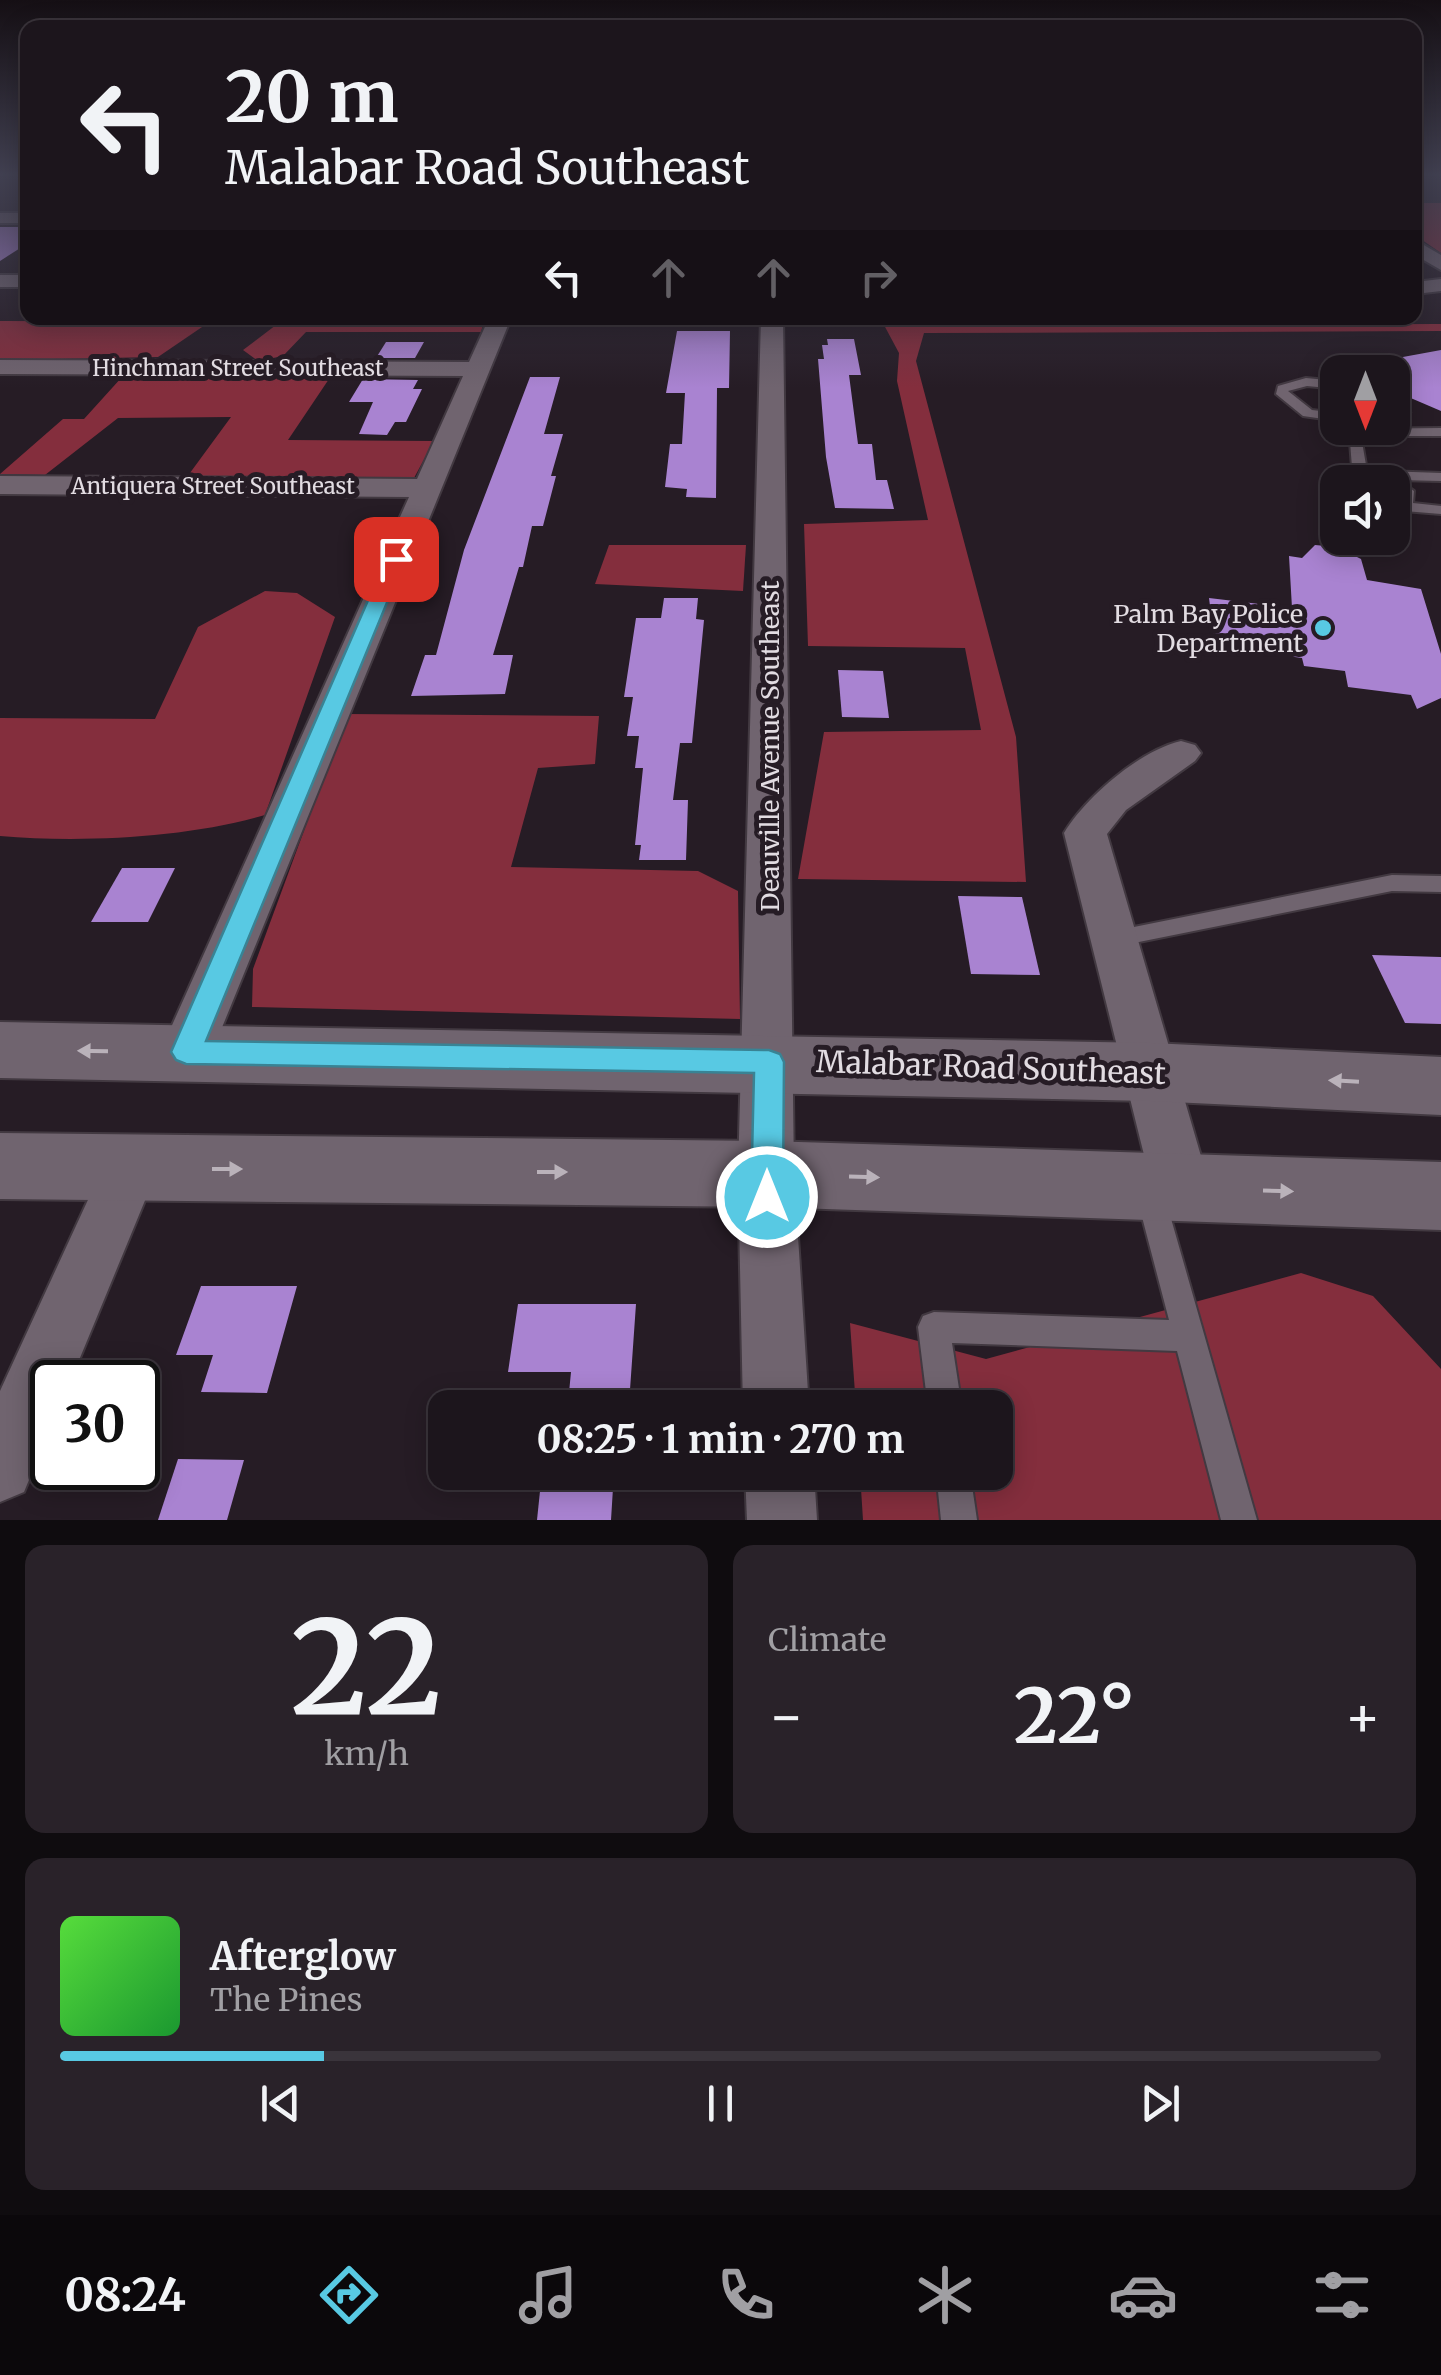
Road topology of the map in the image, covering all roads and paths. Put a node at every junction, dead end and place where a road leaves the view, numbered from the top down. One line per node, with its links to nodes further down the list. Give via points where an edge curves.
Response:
1 (497, 325): 4 (street)
2 (772, 325): 20 (street, Deauville Avenue Southeast)
3 (0, 367): 4 (street, Hinchman Street Southeast)
4 (476, 369): 12 (street)
5 (1320, 383): 6 (lane, via 1282,389 1299,410)
6 (1320, 414)
7 (1410, 429): 8 (lane)
8 (1441, 432)
9 (1410, 476): 10 (lane)
10 (1441, 477)
11 (0, 484): 12 (street, Antiquera Street Southeast)
12 (425, 488): 19 (street)
13 (1410, 507): 14 (lane)
14 (1441, 510)
15 (1182, 753): 17 (street, via 1111,801 1086,833)
16 (1441, 884): 17 (lane, via 1392,883)
17 (1113, 939): 21 (street)
18 (0, 1050): 19 (main road, Malabar Road Southeast, one-way to 18)
19 (186, 1052): 20 (main road, Malabar Road Southeast)
20 (769, 1062): 21 (main road, Malabar Road Southeast); 25 (street, Deauville Avenue Southeast)
21 (1150, 1072): 22 (main road, Malabar Road Southeast, one-way to 21); 26 (street)
22 (1441, 1086)
23 (0, 1166): 24 (main road)
24 (130, 1168): 25 (main road, one-way to 25); 31 (street)
25 (766, 1174): 26 (main road, one-way to 26); 29 (street, Deauville Avenue Southeast)
26 (1164, 1187): 27 (main road, one-way to 27); 28 (lane)
27 (1441, 1196)
28 (1190, 1336): 30 (lane, via 934,1327); 36 (lane)
29 (775, 1390)
30 (943, 1390)
31 (0, 1468)
32 (781, 1490): 34 (street)
33 (955, 1490): 35 (lane)
34 (782, 1520)
35 (959, 1520)
36 (1239, 1520)

